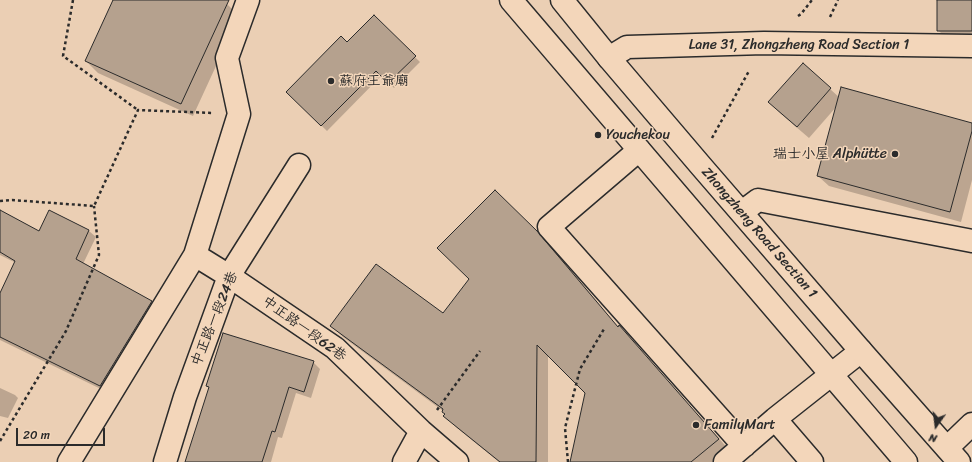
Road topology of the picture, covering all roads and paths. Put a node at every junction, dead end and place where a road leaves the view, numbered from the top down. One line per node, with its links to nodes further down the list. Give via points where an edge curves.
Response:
1 (73, 0): 8 (path, via 63,56)
2 (248, 0): 9 (street, via 227,58)
3 (511, 0): 11 (street)
4 (562, 0): 7 (street, Zhongzheng Road Section 1)
5 (764, 43): 6 (street, Lane 31, Zhongzheng Road Section 1); 7 (street, Lane 31, Zhongzheng Road Section 1, via 627,47); 10 (path)
6 (972, 46)
7 (609, 58): 15 (street, Zhongzheng Road Section 1)
8 (138, 110): 9 (path); 14 (path)
9 (239, 114): 17 (street)
10 (709, 144)
11 (638, 150): 19 (street, via 549,227); 22 (street)
12 (299, 165): 18 (street, 中正路一段24巷)
13 (0, 201): 14 (path)
14 (94, 206): 26 (path, via 100,255 66,331)
15 (742, 212): 16 (street, via 758,200); 21 (street, Zhongzheng Road Section 1)
16 (972, 241)
17 (195, 255): 18 (street, 中正路一段62巷); 29 (street)
18 (230, 276): 25 (street, 中正路一段62巷, via 335,348); 30 (street, 中正路一段24巷, via 185,397)
19 (619, 306): 27 (street); 33 (path, via 580,368 566,428)
20 (480, 351): 25 (path)
21 (861, 351): 22 (street); 28 (street, Zhongzheng Road Section 1)
22 (832, 375): 23 (street); 36 (street)
23 (775, 419): 27 (street); 35 (street)
24 (972, 424): 28 (street)
25 (422, 431): 31 (street); 32 (street, 中正路一段62巷)
26 (0, 441)
27 (744, 446): 34 (street)
28 (953, 455)
29 (69, 462)
30 (165, 462)
31 (404, 462)
32 (457, 462)
33 (568, 462)
34 (725, 462)
35 (812, 462)
36 (906, 462)

